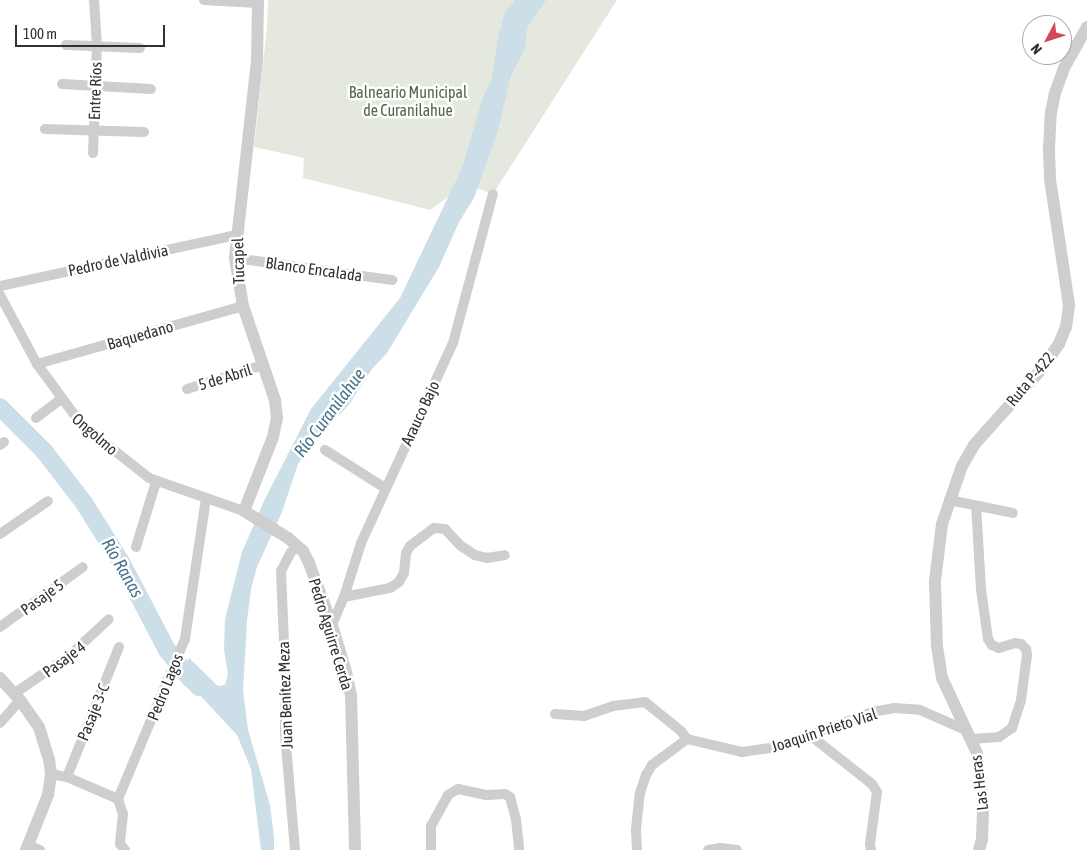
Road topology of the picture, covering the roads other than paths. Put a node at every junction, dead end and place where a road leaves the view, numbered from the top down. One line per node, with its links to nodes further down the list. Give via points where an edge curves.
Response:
1 (94, 0): 6 (street, Entre Ríos)
2 (204, 0): 3 (street)
3 (258, 1): 16 (street, Tucapel, via 257,61)
4 (1087, 28): 31 (street, Ruta P-422, via 1064,68 1054,93 1051,113 1050,179 1069,305 1066,326 1059,344 1040,371 974,445)
5 (66, 45): 6 (street)
6 (97, 46): 7 (street); 9 (street, Entre Ríos)
7 (140, 48)
8 (62, 84): 9 (street)
9 (95, 86): 10 (street); 12 (street, Entre Ríos)
10 (150, 89)
11 (45, 129): 12 (street)
12 (94, 131): 13 (street); 14 (street, Entre Ríos)
13 (144, 132)
14 (93, 153)
15 (493, 194): 29 (street, Arauco Bajo, via 453,343)
16 (236, 235): 17 (street, Tucapel); 19 (street, Pedro de Valdivia)
17 (235, 258): 18 (street, Blanco Encalada); 21 (street, Tucapel)
18 (392, 280)
19 (0, 286)
20 (0, 295): 22 (street, Ongolmo)
21 (243, 306): 22 (street, Baquedano); 23 (street, Tucapel)
22 (37, 364): 25 (street, Ongolmo)
23 (263, 365): 24 (street, 5 de Abril); 34 (street, Tucapel, via 275,400 276,427)
24 (187, 389)
25 (60, 399): 26 (street); 28 (street, Ongolmo, via 82,425)
26 (36, 418)
27 (326, 450): 29 (street)
28 (156, 482): 30 (street, Ongolmo); 37 (street)
29 (385, 488): 41 (street, Arauco Bajo, via 361,543)
30 (206, 499): 34 (street, Ongolmo); 56 (street, Pedro Lagos, via 188,630)
31 (949, 500): 33 (street); 49 (street, Ruta P-422, via 942,524 935,581 935,615 942,678)
32 (48, 501): 36 (street)
33 (976, 506): 35 (street); 51 (street, via 988,639 999,648 1022,644 1027,655 1021,700 1012,728 999,737)
34 (247, 512): 38 (street, Pedro Aguirre Cerda)
35 (1013, 513)
36 (0, 534)
37 (136, 547)
38 (298, 547): 43 (street, Pedro Aguirre Cerda, via 309,563); 59 (street, Juan Benítez Meza, via 288,556 281,571 285,733)
39 (505, 556): 41 (street, via 475,556 444,529 434,528 410,546 399,582 390,588)
40 (83, 567): 44 (street, Pasaje 5)
41 (344, 597): 43 (street, Arauco Bajo)
42 (109, 619): 47 (street, Pasaje 4)
43 (332, 625): 60 (street, Pedro Aguirre Cerda, via 351,695)
44 (0, 627)
45 (119, 647): 55 (street, Pasaje 3-C)
46 (0, 678): 47 (street)
47 (18, 696): 50 (street, Pasaje 4); 54 (street, via 42,733 48,750)
48 (555, 714): 53 (street, via 584,716 613,706 645,702)
49 (960, 720): 51 (street, Las Heras)
50 (0, 723)
51 (970, 735): 52 (street, Joaquín Prieto Vial, via 920,710 894,708 872,712); 67 (street, Las Heras, via 983,800)
52 (811, 736): 53 (street, Joaquín Prieto Vial, via 783,746 742,752); 66 (street, via 872,784 877,792)
53 (687, 739): 63 (street, via 652,765 646,775 640,793)
54 (50, 774): 55 (street); 58 (street, via 46,800)
55 (67, 777): 56 (street)
56 (118, 799): 57 (street, via 122,814)
57 (122, 847)
58 (31, 848)
59 (295, 850)
60 (355, 850)
61 (431, 850): 62 (street, via 431,826 448,795 458,789 510,796)
62 (519, 850)
63 (637, 850)
64 (708, 850): 65 (street)
65 (737, 850)
66 (871, 850)
67 (979, 850)

